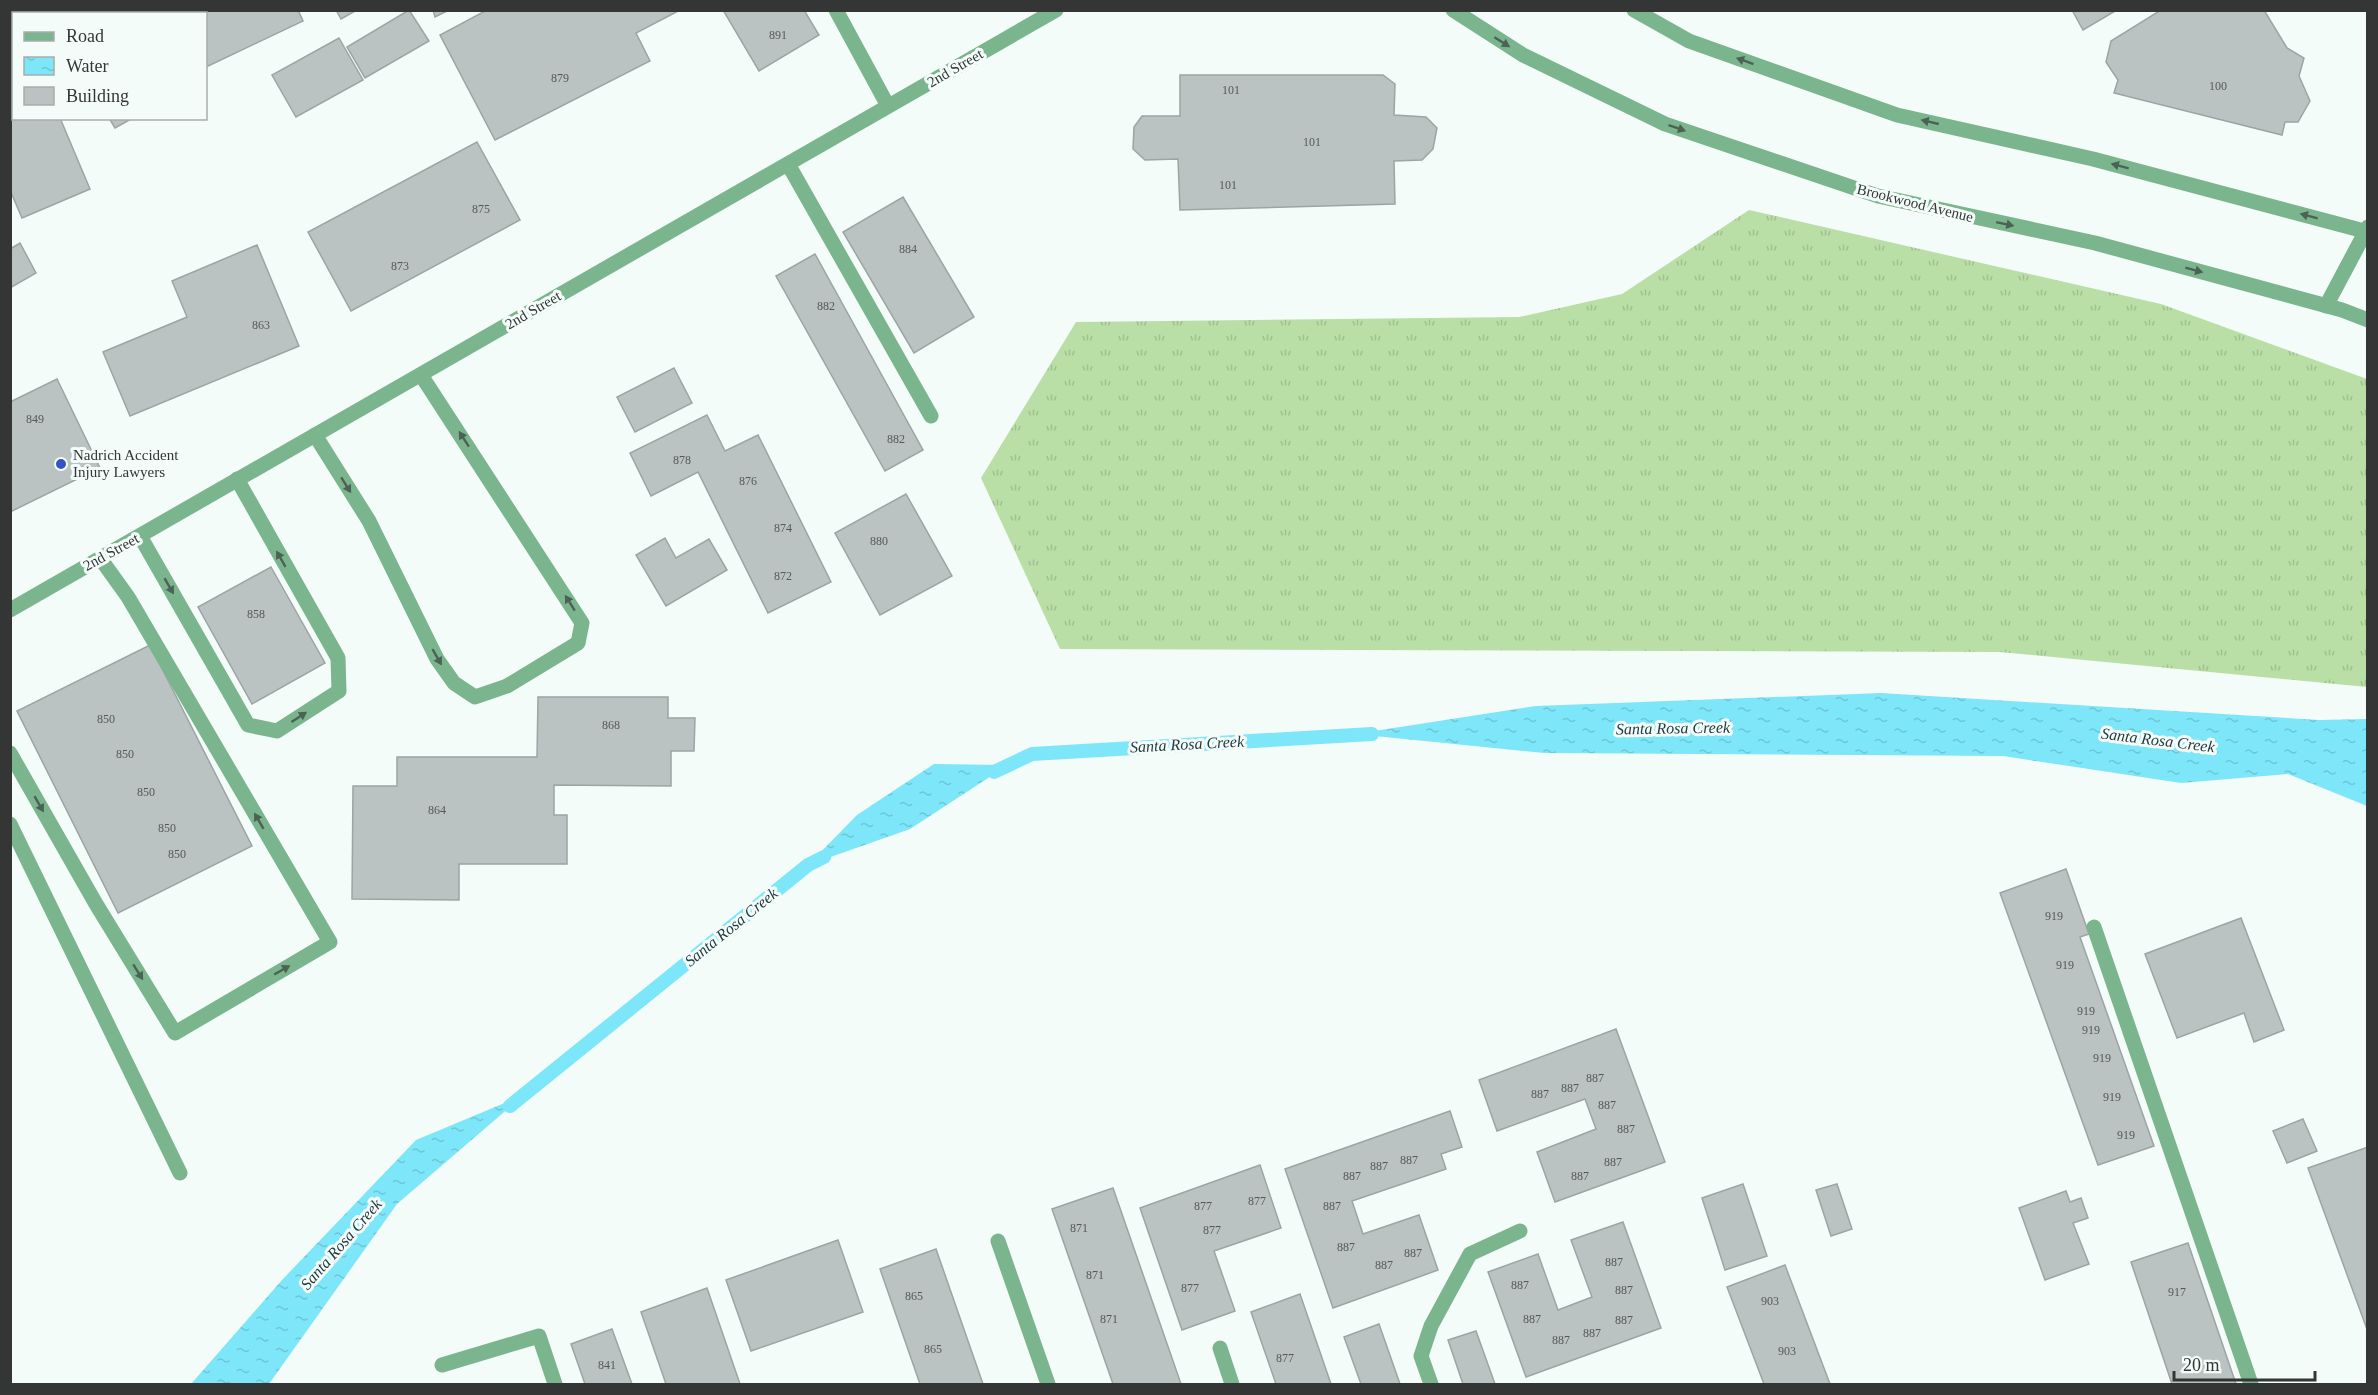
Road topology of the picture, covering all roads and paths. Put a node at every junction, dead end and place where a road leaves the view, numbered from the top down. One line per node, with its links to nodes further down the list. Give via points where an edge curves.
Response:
1 (836, 10): 5 (street)
2 (1056, 10): 5 (street, 2nd Street)
3 (1453, 10): 8 (street, Brookwood Avenue, one-way to 8, via 1523,55 1665,124 1867,193 2095,243)
4 (1634, 10): 7 (street, one-way to 4, via 2093,159 1897,115 1689,41)
5 (888, 106): 6 (street, 2nd Street)
6 (788, 164): 10 (street, 2nd Street); 11 (street)
7 (2367, 230): 8 (street)
8 (2326, 306): 9 (street, Brookwood Avenue)
9 (2367, 320)
10 (421, 375): 12 (street, 2nd Street); 12 (street, one-way to 10, via 369,521 437,659 454,683 475,696 507,686 578,643 582,623)
11 (931, 416)
12 (315, 435): 13 (street, 2nd Street)
13 (237, 479): 14 (street, 2nd Street); 14 (street, one-way to 13, via 248,725 277,731 339,691 338,658)
14 (140, 536): 15 (street, 2nd Street)
15 (100, 558): 16 (street, 2nd Street); 17 (street, one-way to 15, via 175,1033 330,942 128,597)
16 (10, 610)
17 (10, 753)
18 (10, 824): 20 (street)
19 (2094, 927): 29 (street)
20 (180, 1173)
21 (1520, 1231): 28 (street, via 1470,1254 1431,1326 1421,1356)
22 (998, 1241): 26 (street)
23 (1220, 1348): 27 (street)
24 (441, 1365): 25 (street, via 539,1336)
25 (555, 1384)
26 (1048, 1384)
27 (1232, 1384)
28 (1431, 1384)
29 (2251, 1384)

